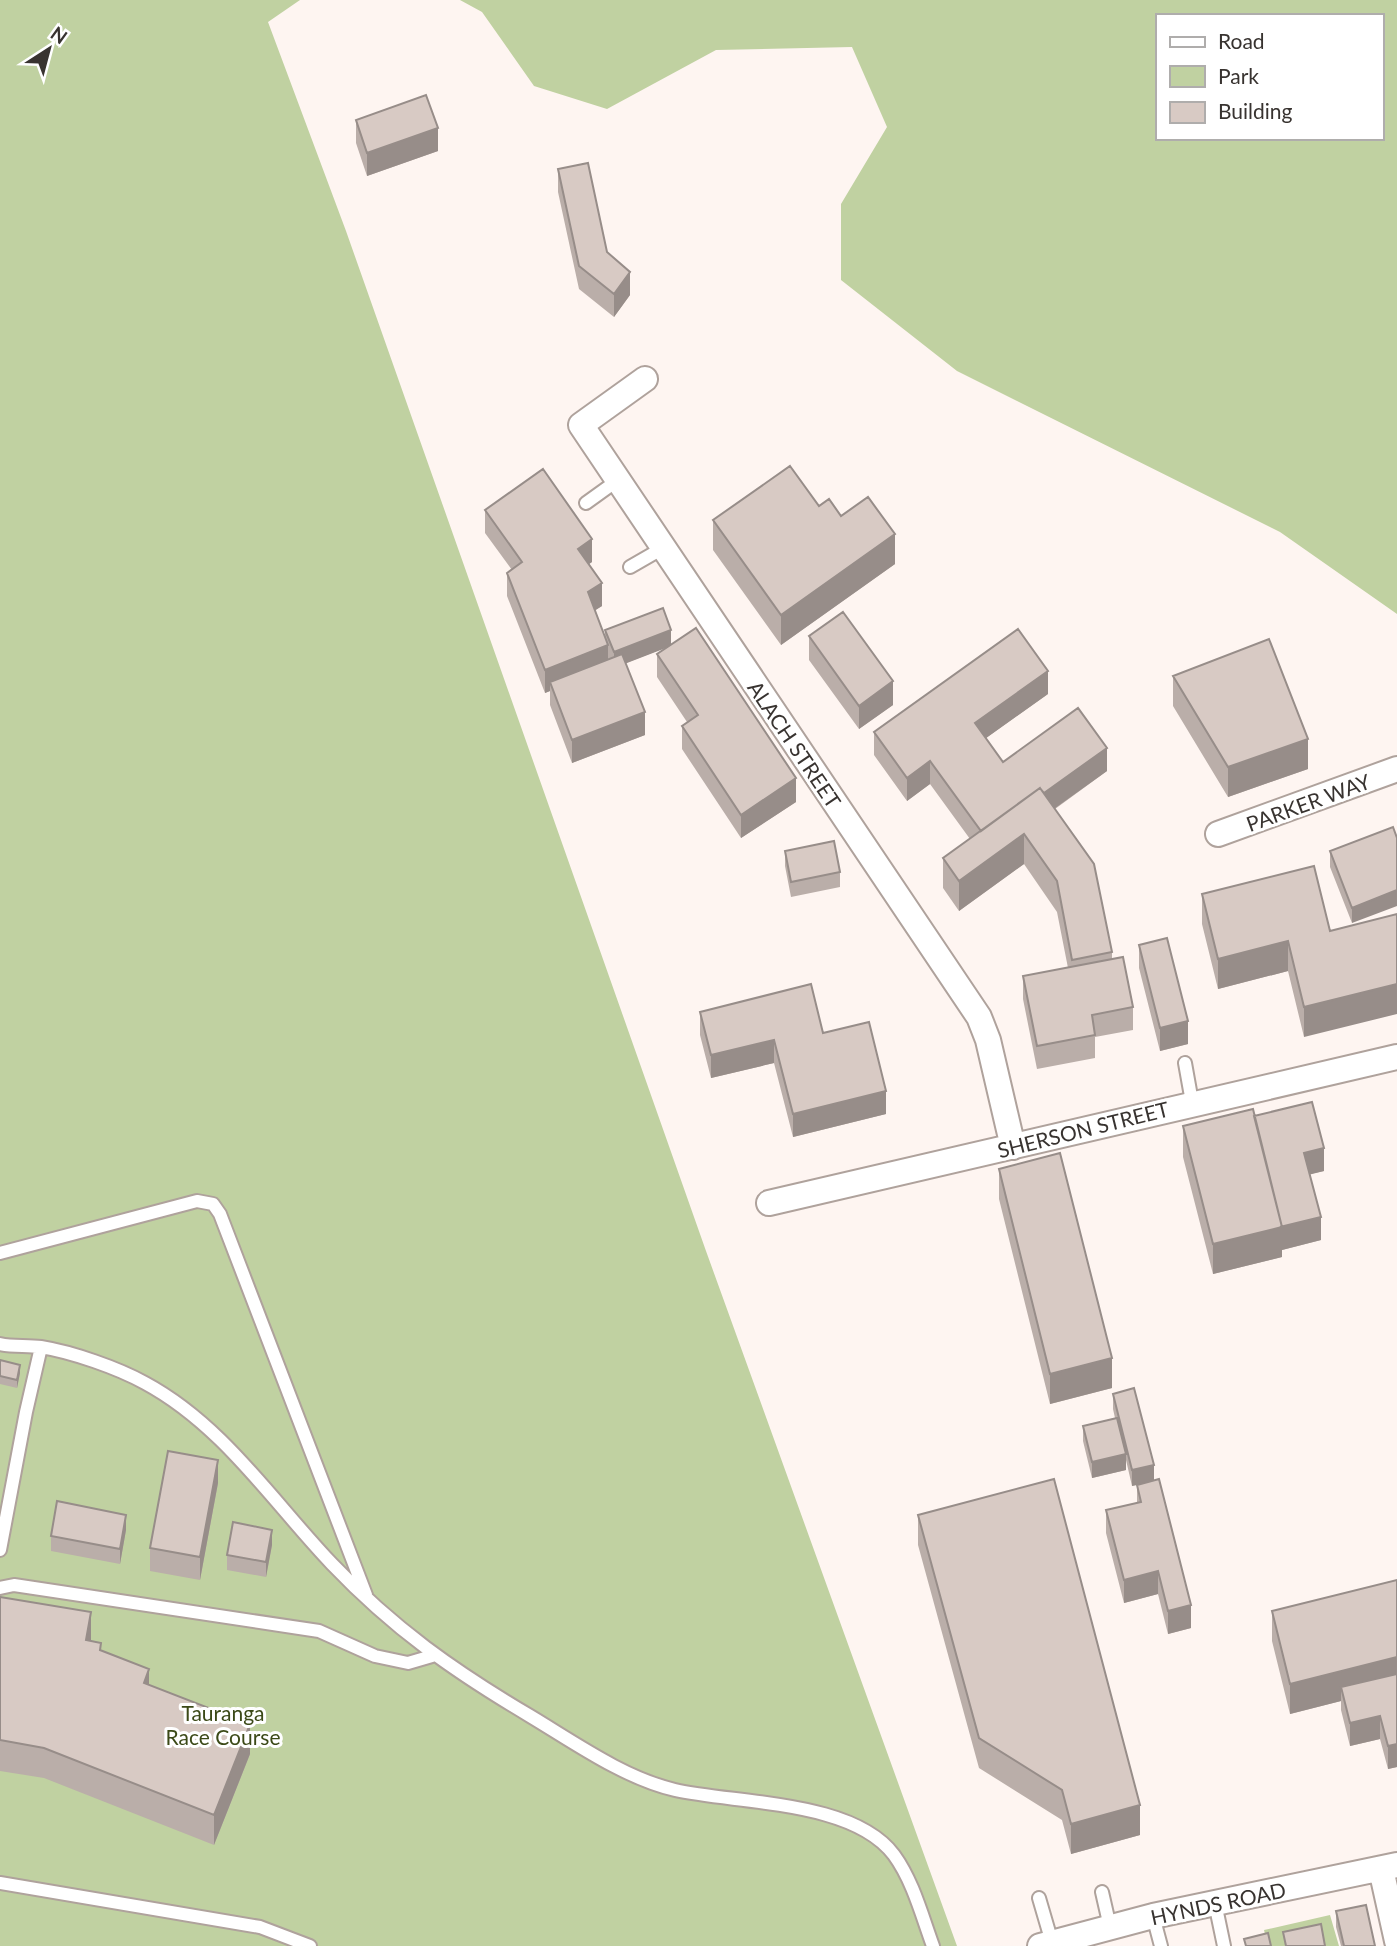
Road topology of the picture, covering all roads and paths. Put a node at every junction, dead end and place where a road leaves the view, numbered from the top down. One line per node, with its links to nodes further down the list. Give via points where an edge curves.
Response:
1 (645, 379): 2 (street, ALACH STREET, via 581,425)
2 (618, 480): 3 (lane); 4 (street, ALACH STREET)
3 (586, 503)
4 (663, 548): 5 (lane); 11 (street, ALACH STREET, via 979,1017)
5 (630, 567)
6 (1397, 769): 7 (street, PARKER WAY)
7 (1218, 834)
8 (1397, 1057): 10 (street, SHERSON STREET)
9 (1185, 1063): 10 (lane)
10 (1192, 1102): 11 (street, SHERSON STREET)
11 (1013, 1147): 12 (street, SHERSON STREET)
12 (769, 1203)
13 (0, 1253): 18 (lane, via 197,1201 213,1204)
14 (0, 1344): 15 (lane)
15 (41, 1347): 16 (lane); 18 (lane, via 119,1371 179,1402 252,1471)
16 (0, 1550)
17 (0, 1588): 19 (lane, via 14,1585 319,1631 375,1656 408,1663)
18 (368, 1601): 19 (lane)
19 (432, 1656): 30 (lane, via 645,1780 673,1790 825,1816 868,1831 895,1857)
20 (1389, 1867): 24 (street, HYNDS ROAD); 27 (street)
21 (0, 1883): 29 (lane, via 260,1927)
22 (1102, 1892): 26 (lane)
23 (1039, 1898): 28 (lane)
24 (1215, 1903): 25 (street, HYNDS ROAD); 32 (lane)
25 (1153, 1916): 26 (street, HYNDS ROAD); 31 (lane)
26 (1110, 1927): 28 (street, HYNDS ROAD)
27 (1397, 1941)
28 (1049, 1945)
29 (310, 1946)
30 (933, 1946)
31 (1161, 1946)
32 (1224, 1946)

